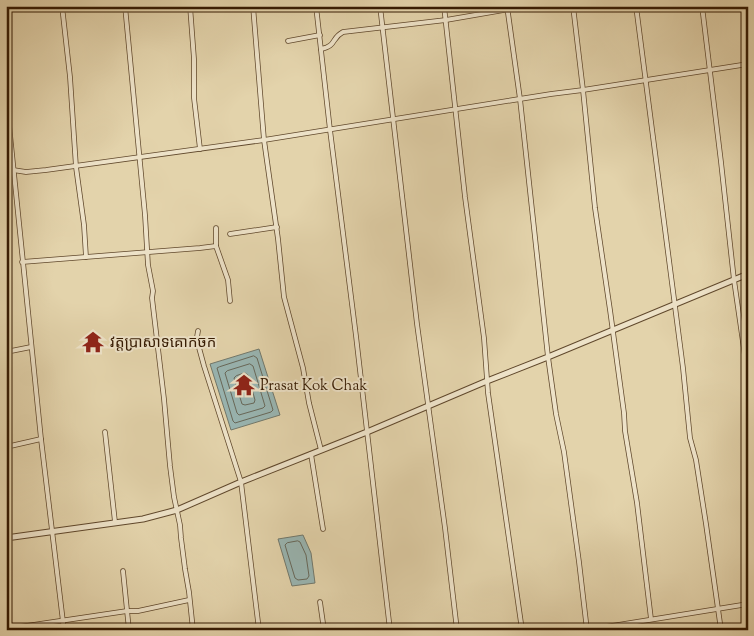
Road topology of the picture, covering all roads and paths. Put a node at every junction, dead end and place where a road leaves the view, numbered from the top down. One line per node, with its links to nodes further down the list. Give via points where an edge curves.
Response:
1 (62, 6): 30 (street)
2 (125, 6): 29 (street)
3 (190, 6): 28 (street)
4 (253, 6): 27 (street)
5 (316, 6): 15 (street)
6 (380, 6): 14 (street)
7 (444, 6): 13 (street)
8 (528, 6): 12 (street)
9 (573, 6): 21 (street)
10 (636, 6): 20 (street)
11 (702, 6): 19 (street)
12 (507, 8): 13 (street); 23 (street)
13 (446, 20): 14 (street); 24 (street)
14 (382, 27): 17 (street, via 342,32 337,34 332,45); 25 (street)
15 (320, 35): 16 (street); 17 (street)
16 (288, 41)
17 (321, 49): 26 (street)
18 (748, 64): 19 (street)
19 (710, 71): 20 (street); 41 (street)
20 (645, 81): 21 (street); 43 (street)
21 (583, 90): 23 (street); 44 (street)
22 (6, 95): 31 (street)
23 (520, 99): 24 (street); 48 (street)
24 (456, 110): 25 (street); 50 (street)
25 (393, 120): 26 (street); 51 (street)
26 (330, 130): 27 (street); 53 (street)
27 (264, 140): 28 (street); 33 (street)
28 (200, 149): 29 (street)
29 (140, 158): 30 (street); 37 (street)
30 (76, 167): 31 (street, via 26,172); 38 (street)
31 (13, 170): 32 (street); 39 (street)
32 (6, 172)
33 (277, 227): 35 (street); 56 (street, via 284,297)
34 (216, 228): 36 (street)
35 (230, 234)
36 (216, 246): 37 (street); 42 (street, via 228,280)
37 (147, 252): 38 (street); 59 (street)
38 (86, 257): 39 (street)
39 (22, 262): 46 (street)
40 (748, 274): 41 (street)
41 (734, 280): 43 (street); 49 (street)
42 (230, 301)
43 (675, 304): 44 (street); 68 (street, via 690,438)
44 (612, 330): 48 (street); 70 (street)
45 (198, 331): 58 (street, via 204,366)
46 (31, 347): 47 (street); 54 (street)
47 (6, 352)
48 (548, 357): 50 (street); 81 (street)
49 (748, 365)
50 (487, 381): 51 (street); 80 (street)
51 (427, 407): 53 (street); 79 (street)
52 (105, 432): 60 (street)
53 (367, 432): 56 (street); 78 (street)
54 (41, 439): 55 (street); 62 (street)
55 (6, 447)
56 (321, 450): 57 (street)
57 (311, 454): 58 (street); 61 (street)
58 (240, 478): 59 (street); 76 (street)
59 (177, 510): 60 (street); 65 (street)
60 (116, 522): 62 (street)
61 (323, 529)
62 (52, 532): 63 (street); 71 (street)
63 (6, 538)
64 (123, 571): 69 (street)
65 (189, 600): 69 (street); 75 (street)
66 (320, 602): 77 (street)
67 (748, 604): 68 (street)
68 (719, 608): 70 (street); 82 (street)
69 (127, 611): 71 (street); 74 (street)
70 (651, 619): 81 (street)
71 (63, 621): 72 (street); 73 (street)
72 (6, 629)
73 (64, 630)
74 (129, 630)
75 (193, 630)
76 (259, 630)
77 (324, 630)
78 (390, 630)
79 (457, 630)
80 (522, 630)
81 (587, 630)
82 (721, 630)

